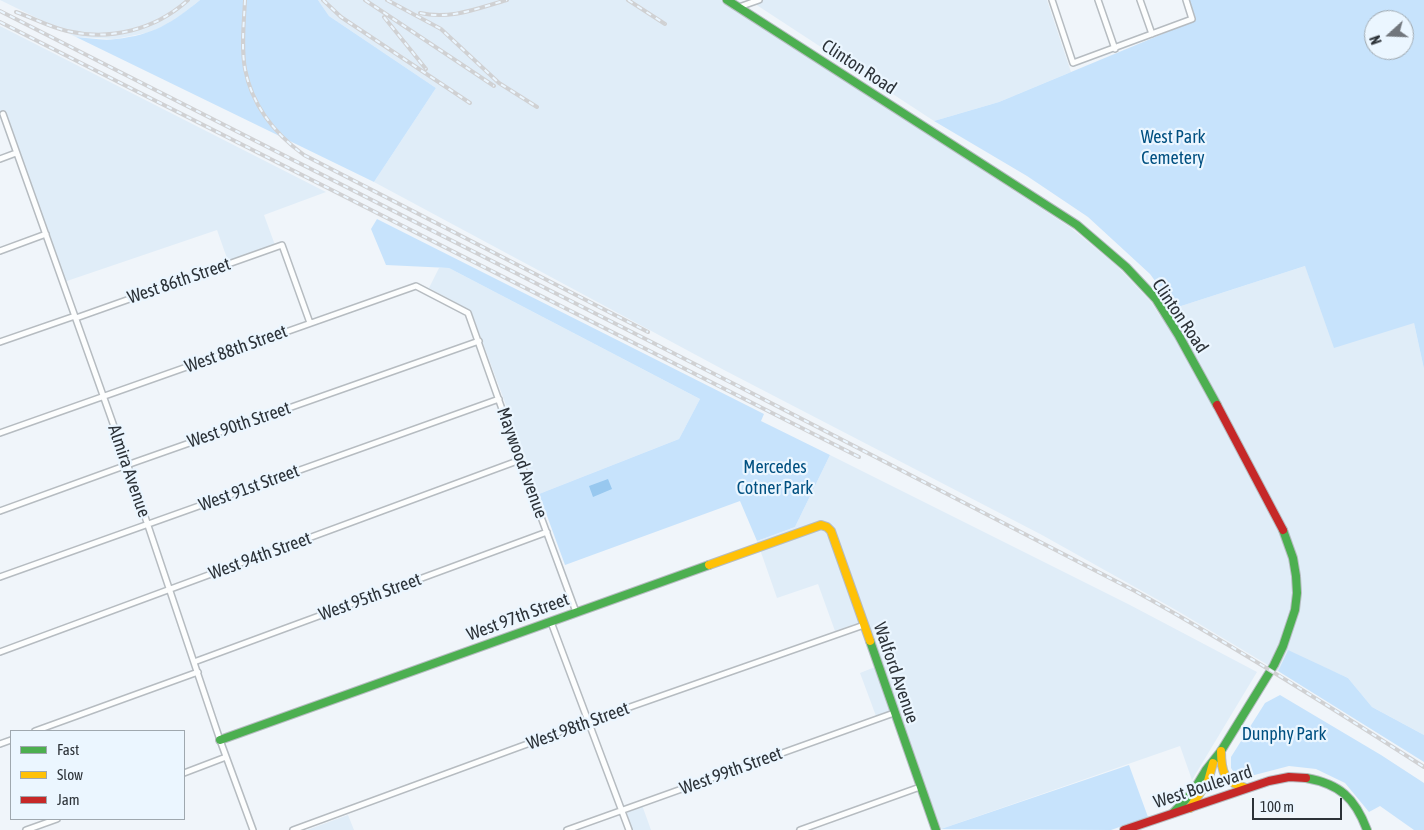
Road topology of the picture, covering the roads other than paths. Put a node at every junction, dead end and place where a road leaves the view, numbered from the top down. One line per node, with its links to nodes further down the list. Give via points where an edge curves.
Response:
1 (728, 0): 7 (street, Clinton Road)
2 (759, 0): 7 (street)
3 (1052, 0): 9 (street, via 1073,63)
4 (1098, 0): 9 (street)
5 (1140, 0): 8 (street)
6 (1186, 0): 8 (street, via 1192,19)
7 (738, 7): 41 (street, Clinton Road, via 1077,225 1126,267 1161,307 1280,520 1296,569 1296,604 1281,652)
8 (1152, 34): 9 (street)
9 (1115, 49)
10 (3, 114): 11 (street, Almira Avenue)
11 (16, 153): 12 (street); 13 (street, Almira Avenue)
12 (0, 159)
13 (46, 234): 14 (street); 16 (street, Almira Avenue)
14 (0, 251)
15 (468, 313): 17 (street, West 88th Street, via 416,286); 18 (street, Maywood Avenue)
16 (76, 317): 17 (street, West 86th Street, via 282,245); 19 (street, West 86th Street); 20 (street, Almira Avenue)
17 (310, 323): 20 (street, West 88th Street)
18 (478, 341): 21 (street, Maywood Avenue); 24 (street, West 90th Street)
19 (0, 342)
20 (103, 396): 22 (street, West 88th Street); 24 (street, Almira Avenue)
21 (499, 399): 23 (street, Maywood Avenue); 26 (street, West 91st Street)
22 (0, 433)
23 (520, 460): 28 (street, Maywood Avenue); 30 (street, West 94th Street)
24 (127, 465): 25 (street, West 90th Street); 26 (street, Almira Avenue)
25 (0, 511)
26 (147, 524): 29 (street, West 91st Street); 30 (street, Almira Avenue)
27 (827, 526): 31 (street, West 97th Street, via 821,525); 33 (street, Walford Avenue)
28 (547, 532): 31 (street, Maywood Avenue); 35 (street, West 95th Street)
29 (0, 577)
30 (170, 590): 34 (street, West 94th Street); 35 (street, Almira Avenue)
31 (576, 612): 32 (street, West 97th Street)
32 (550, 622): 38 (street); 40 (street, West 97th Street)
33 (864, 625): 37 (street, Walford Avenue); 38 (street, West 98th Street)
34 (0, 652)
35 (194, 662): 36 (street, Almira Avenue)
36 (198, 672): 39 (street); 40 (street, Almira Avenue)
37 (894, 713): 44 (street, Walford Avenue); 48 (street, West 99th Street)
38 (590, 721): 48 (street); 54 (street, West 98th Street)
39 (38, 730)
40 (220, 740): 42 (street, Almira Avenue)
41 (1221, 751): 45 (street, via 1224,774 1232,784); 46 (street, Clinton Road, via 1208,781)
42 (226, 757): 43 (street); 53 (street, Almira Avenue)
43 (185, 773)
44 (920, 787): 51 (street); 58 (street, Walford Avenue)
45 (1248, 788): 47 (street, West Boulevard); 60 (street, West Boulevard, via 1293,777 1319,781 1350,798)
46 (1195, 796): 47 (street, Clinton Road); 49 (street, Clinton Road)
47 (1190, 808): 49 (street, West Boulevard)
48 (622, 810): 55 (street, West 99th Street); 56 (street)
49 (1173, 813): 59 (street, West Boulevard)
50 (54, 820): 52 (street)
51 (809, 828): 57 (street)
52 (26, 830)
53 (253, 830)
54 (293, 830)
55 (567, 830)
56 (630, 830)
57 (800, 830)
58 (936, 830)
59 (1124, 830)
60 (1367, 830)

